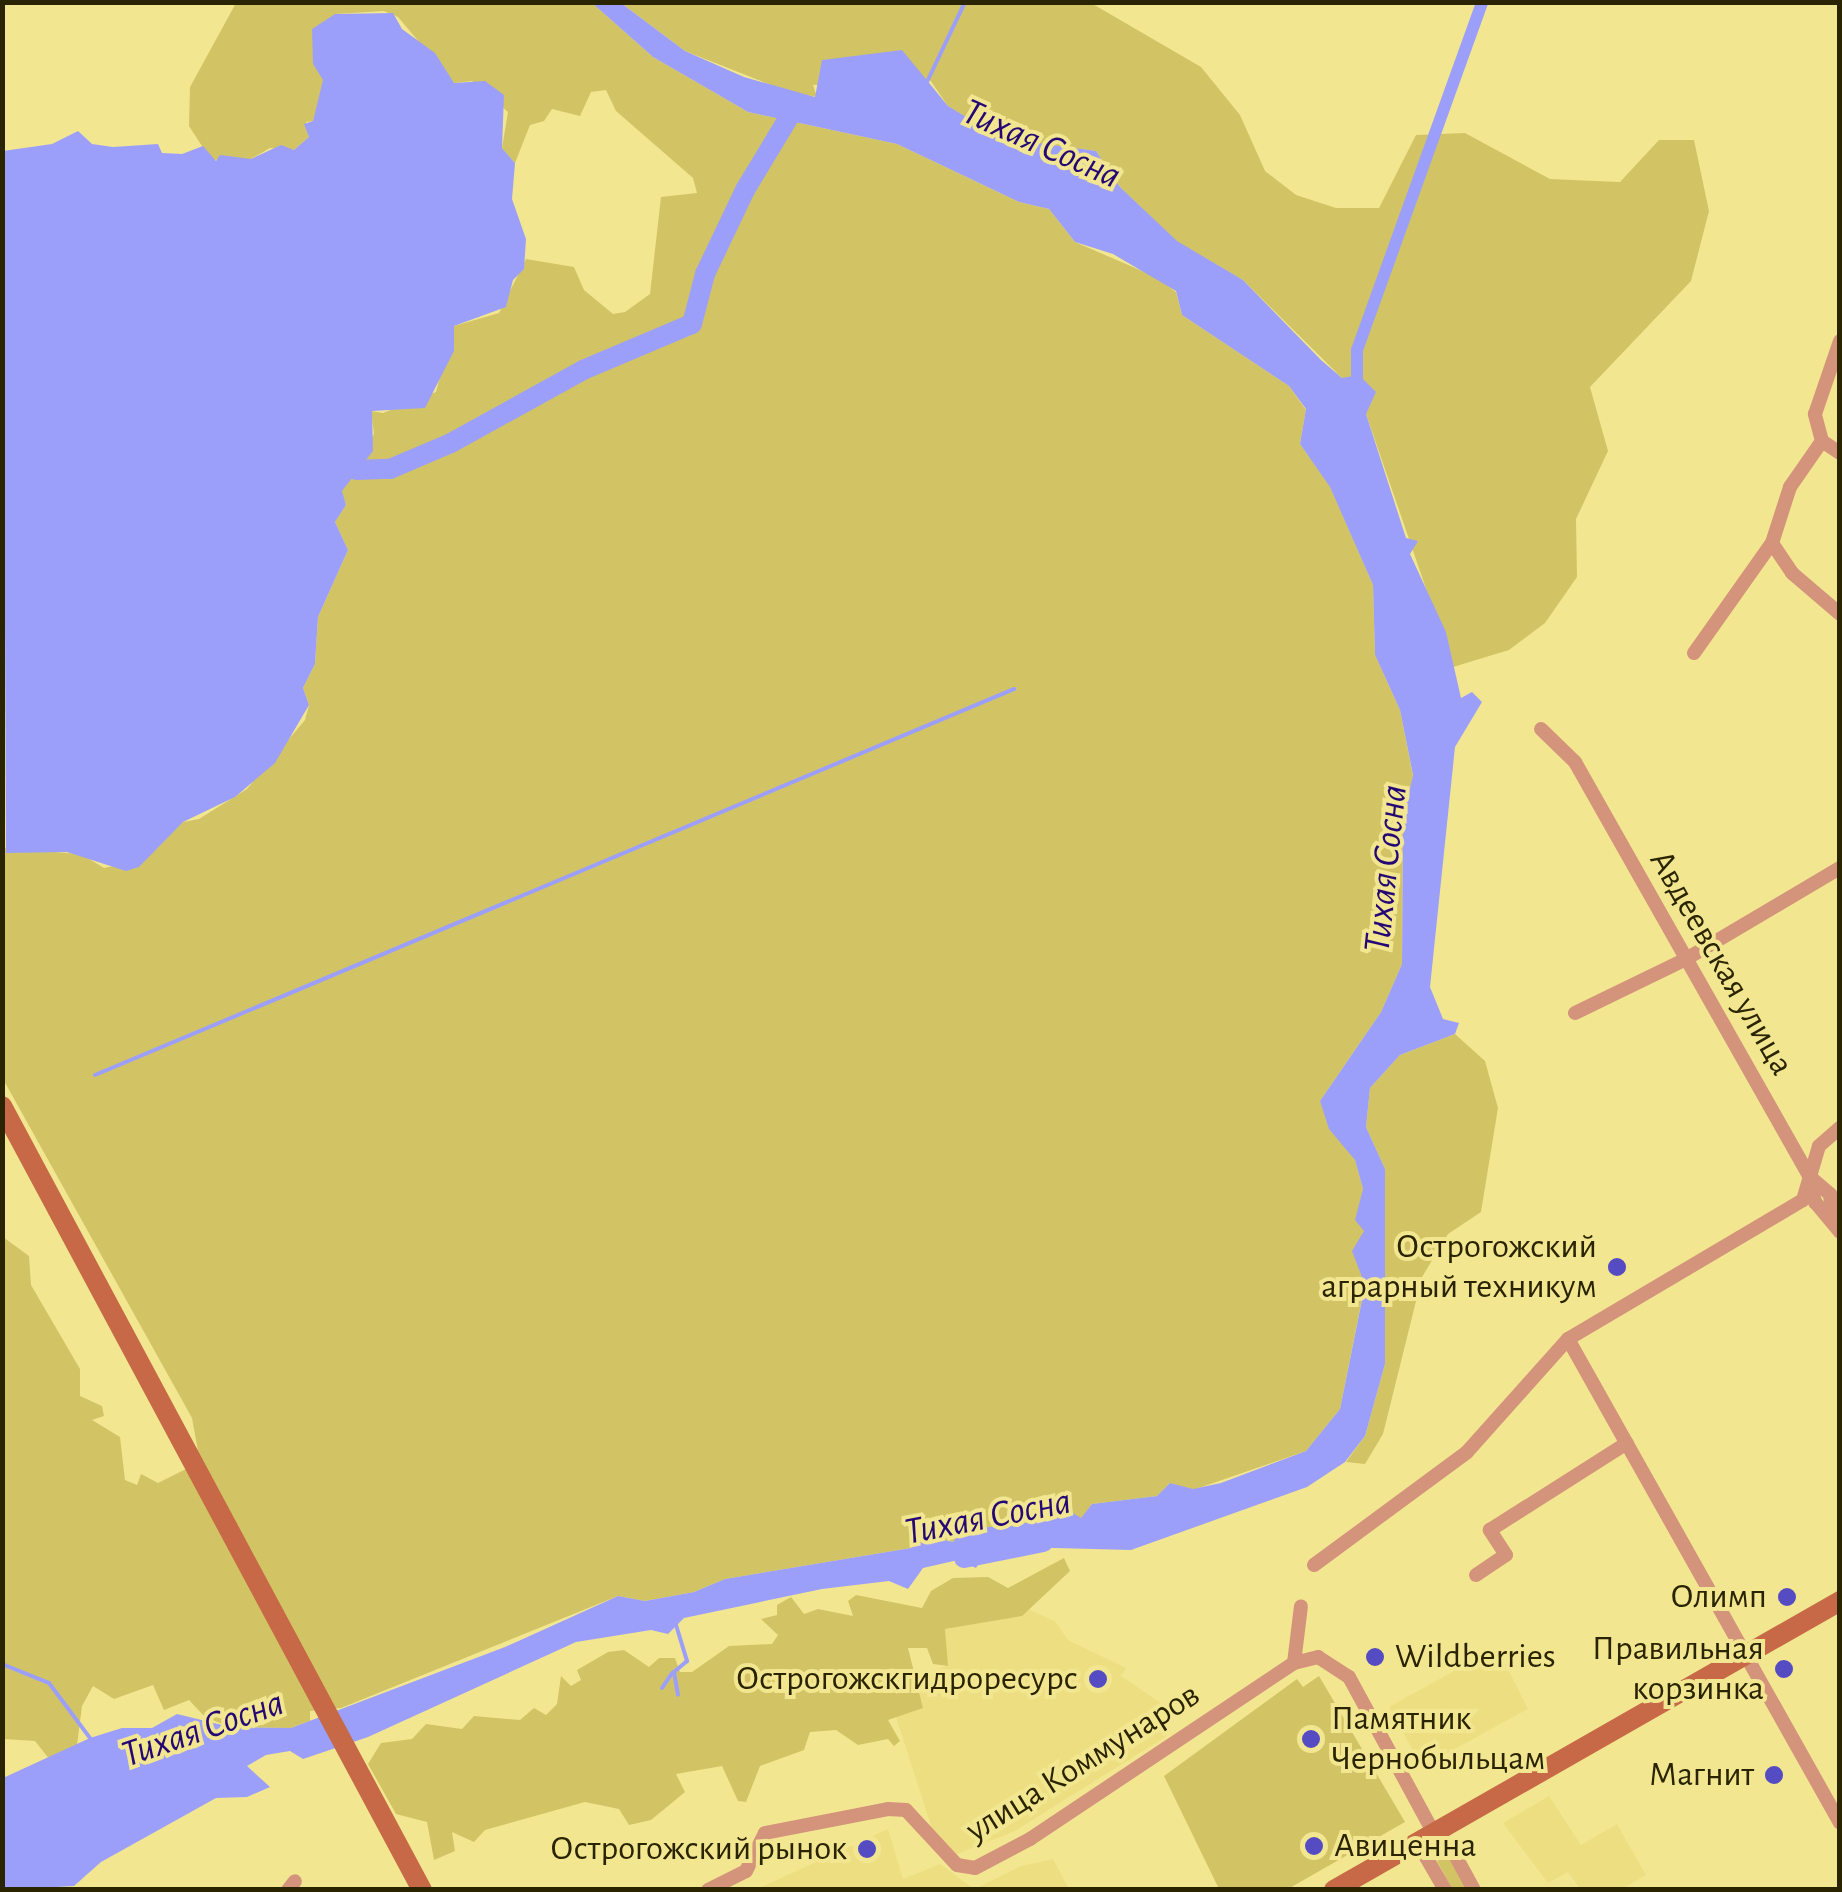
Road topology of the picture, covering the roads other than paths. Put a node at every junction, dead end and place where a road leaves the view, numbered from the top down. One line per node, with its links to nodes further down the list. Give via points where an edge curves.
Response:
1 (1840, 342): 2 (street, via 1815,414)
2 (1822, 441): 3 (street); 4 (street, via 1790,487)
3 (1840, 453)
4 (1772, 544): 5 (street, via 1792,573); 6 (street)
5 (1840, 614)
6 (1694, 653)
7 (1540, 729): 9 (street, Авдеевская улица, via 1575,762)
8 (1840, 868): 9 (street)
9 (1686, 959): 10 (street); 13 (street, Авдеевская улица)
10 (1575, 1013)
11 (2, 1106): 25 (main road)
12 (1840, 1128): 13 (street, via 1819,1146)
13 (1809, 1176): 14 (street, Авдеевская улица, via 1815,1202); 15 (street, via 1803,1200)
14 (1836, 1226)
15 (1568, 1340): 16 (street); 17 (street, via 1466,1452)
16 (1626, 1443): 18 (street, via 1490,1530 1506,1555); 21 (street)
17 (1314, 1565)
18 (1476, 1575)
19 (1840, 1602): 21 (main road)
20 (1301, 1606): 22 (street)
21 (1746, 1657): 23 (street); 24 (main road)
22 (1294, 1663): 24 (street, via 1326,1658 1348,1677); 26 (street, улица Коммунаров, via 1030,1840 976,1868 958,1865 906,1810 888,1809 765,1834 746,1871)
23 (1840, 1822)
24 (1433, 1832): 27 (main road); 28 (street, via 1426,1856); 29 (street, via 1449,1844)
25 (422, 1890)
26 (708, 1890)
27 (1334, 1890)
28 (1444, 1890)
29 (1474, 1890)

